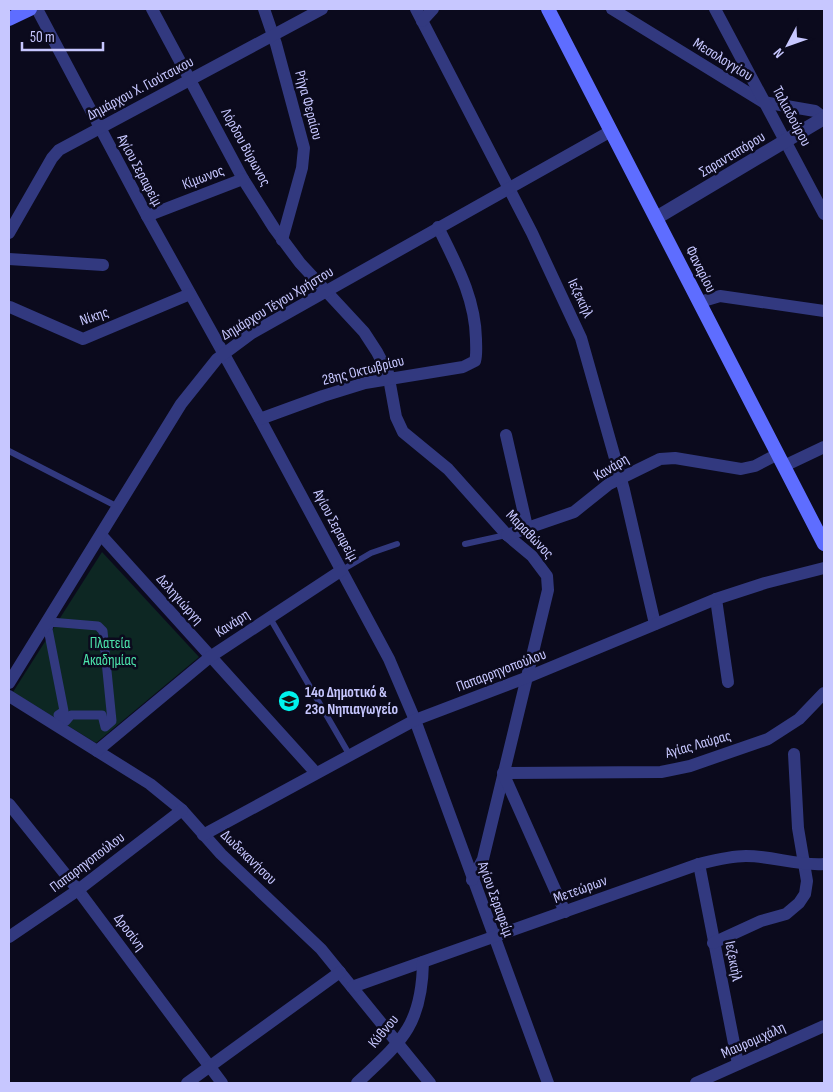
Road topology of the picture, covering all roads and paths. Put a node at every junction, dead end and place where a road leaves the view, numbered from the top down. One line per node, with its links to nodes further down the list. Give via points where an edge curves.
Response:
1 (30, 9): 11 (main road)
2 (37, 9): 17 (street, Αγίου Σεραφείμ)
3 (152, 9): 14 (street, Λόρδου Βύρωνος)
4 (264, 9): 13 (street, Ρήγα Φεραίου)
5 (322, 9): 13 (street, Δημάρχου Χ. Γιούτσικου)
6 (416, 9): 12 (street, Ιεζεκιήλ)
7 (433, 9): 12 (street)
8 (548, 9): 18 (main road, Φαναρίου)
9 (612, 9): 15 (street, Μεσολογγίου)
10 (715, 9): 15 (street, Ταλιαδούρου)
11 (9, 19)
12 (422, 21): 21 (street, Ιεζεκιήλ)
13 (273, 35): 14 (street, Δημάρχου Χ. Γιούτσικου); 27 (street, Ρήγα Φεραίου, via 304,148 302,168)
14 (191, 79): 17 (street, Δημάρχου Χ. Γιούτσικου); 20 (street, Λόρδου Βύρωνος)
15 (767, 103): 16 (street, Μεσολογγίου, via 815,112); 19 (street, Ταλιαδούρου)
16 (824, 118): 19 (street, Σαρανταπόρου)
17 (100, 128): 23 (street, Αγίου Σεραφείμ); 26 (street, Δημάρχου Χ. Γιούτσικου, via 54,154)
18 (611, 131): 21 (street, Δημάρχου Τέγου Χρήστου); 24 (main road, Φαναρίου)
19 (787, 140): 22 (street, Ταλιαδούρου); 24 (street, Σαρανταπόρου)
20 (243, 179): 23 (street, Κίμωνος); 27 (street, Λόρδου Βύρωνος)
21 (508, 188): 25 (street, Δημάρχου Τέγου Χρήστου); 42 (street, Ιεζεκιήλ, via 581,338)
22 (824, 214)
23 (147, 216): 31 (street, Αγίου Σεραφείμ)
24 (656, 218): 32 (main road, Φαναρίου)
25 (438, 227): 30 (street, Δημάρχου Τέγου Χρήστου); 36 (street, 28ης Οκτωβρίου, via 469,292 476,328 474,361 463,367)
26 (9, 233)
27 (282, 240): 30 (street, Λόρδου Βύρωνος)
28 (9, 259): 29 (street)
29 (103, 265)
30 (325, 292): 35 (street, Δημάρχου Τέγου Χρήστου, via 252,333); 36 (street, Μαραθώνος, via 371,341)
31 (190, 294): 33 (street, Νίκης, via 82,340); 35 (street, Αγίου Σεραφείμ)
32 (700, 302): 34 (street, via 720,296); 41 (main road, Φαναρίου)
33 (10, 307)
34 (824, 311)
35 (224, 354): 37 (street, Αγίου Σεραφείμ); 43 (street, Δημάρχου Τέγου Χρήστου, via 181,404)
36 (389, 378): 37 (street, 28ης Οκτωβρίου, via 328,394); 45 (street, Μαραθώνος, via 398,424 404,432 457,478)
37 (260, 419): 51 (street, Αγίου Σεραφείμ)
38 (506, 435): 44 (street)
39 (824, 447): 41 (street, Κανάρη)
40 (9, 451): 43 (lane)
41 (781, 460): 42 (street, Κανάρη, via 741,469 663,458); 49 (main road, Φαναρίου)
42 (620, 478): 44 (street, Κανάρη, via 574,512); 54 (street, Ιεζεκιήλ)
43 (118, 506): 46 (street, Δημάρχου Τέγου Χρήστου)
44 (527, 528): 45 (street, Κανάρη)
45 (507, 535): 48 (lane, Κανάρη); 57 (street, Μαραθώνος, via 532,556 549,580)
46 (100, 536): 56 (street, Δεληγιώργη); 59 (street, Δημάρχου Τέγου Χρήστου)
47 (398, 544): 51 (lane, Κανάρη, via 371,553)
48 (465, 544)
49 (824, 544)
50 (824, 568): 52 (street, Παπαρρηγοπούλου)
51 (342, 570): 53 (street, Κανάρη); 62 (street, Αγίου Σεραφείμ, via 389,659)
52 (716, 599): 54 (street, Παπαρρηγοπούλου); 58 (street)
53 (270, 618): 56 (street, Κανάρη); 64 (lane)
54 (655, 624): 57 (street, Παπαρρηγοπούλου)
55 (48, 629): 55 (street, via 64,711 58,715 66,721 71,715 102,715 104,727 112,721 103,631 98,626 50,622)
56 (210, 657): 63 (street, Κανάρη); 66 (street, Δεληγιώργη)
57 (528, 677): 62 (street, Παπαρρηγοπούλου); 67 (street, Μαραθώνος)
58 (728, 682)
59 (9, 683)
60 (824, 693): 67 (street, Αγίας Λαύρας, via 799,719 768,739 690,766 662,772)
61 (9, 696): 63 (street, Δωδεκανήσου)
62 (414, 720): 64 (street, Παπαρρηγοπούλου); 74 (street, Αγίου Σεραφείμ)
63 (98, 751): 69 (street, Δωδεκανήσου, via 150,784)
64 (349, 754): 66 (street, Παπαρρηγοπούλου)
65 (794, 754): 73 (street)
66 (316, 773): 70 (street, Παπαρρηγοπούλου)
67 (503, 773): 74 (street, Μαραθώνος, via 483,859); 76 (street)
68 (9, 804): 75 (street, Δροσίνη)
69 (182, 810): 70 (street, Δωδεκανήσου); 75 (street, Παπαρηγοπούλου)
70 (203, 835): 81 (street, Δωδεκανήσου, via 308,936)
71 (699, 864): 73 (street, Μετεώρων, via 720,858 748,856); 76 (street, Μετεώρων); 79 (street, Ιεζεκιήλ)
72 (824, 864): 73 (street, Μετεώρων)
73 (803, 865): 79 (street, via 806,890 794,908 782,916 760,921)
74 (472, 880): 78 (street, Αγίου Σεραφείμ)
75 (78, 890): 77 (street, Παπαρηγοπούλου); 86 (street, Δροσίνη)
76 (565, 912): 78 (street, Μετεώρων)
77 (9, 938)
78 (492, 938): 80 (street, Μετεώρων); 92 (street, Αγίου Σεραφείμ)
79 (713, 943): 85 (street, Ιεζεκιήλ)
80 (423, 962): 82 (street, Μετεώρων); 84 (street, Κύθνου, via 417,1012)
81 (340, 972): 82 (street, Δωδεκανήσου); 86 (street)
82 (352, 987): 84 (street, Δωδεκανήσου)
83 (824, 1026): 85 (street, Μαυρομιχάλη)
84 (397, 1043): 90 (street, Κύθνου); 91 (street, Δωδεκανήσου)
85 (738, 1064): 87 (street, Μαυρομιχάλη)
86 (209, 1066): 88 (street); 89 (street, Δροσίνη)
87 (699, 1082)
88 (187, 1083)
89 (222, 1083)
90 (357, 1083)
91 (430, 1083)
92 (548, 1083)

